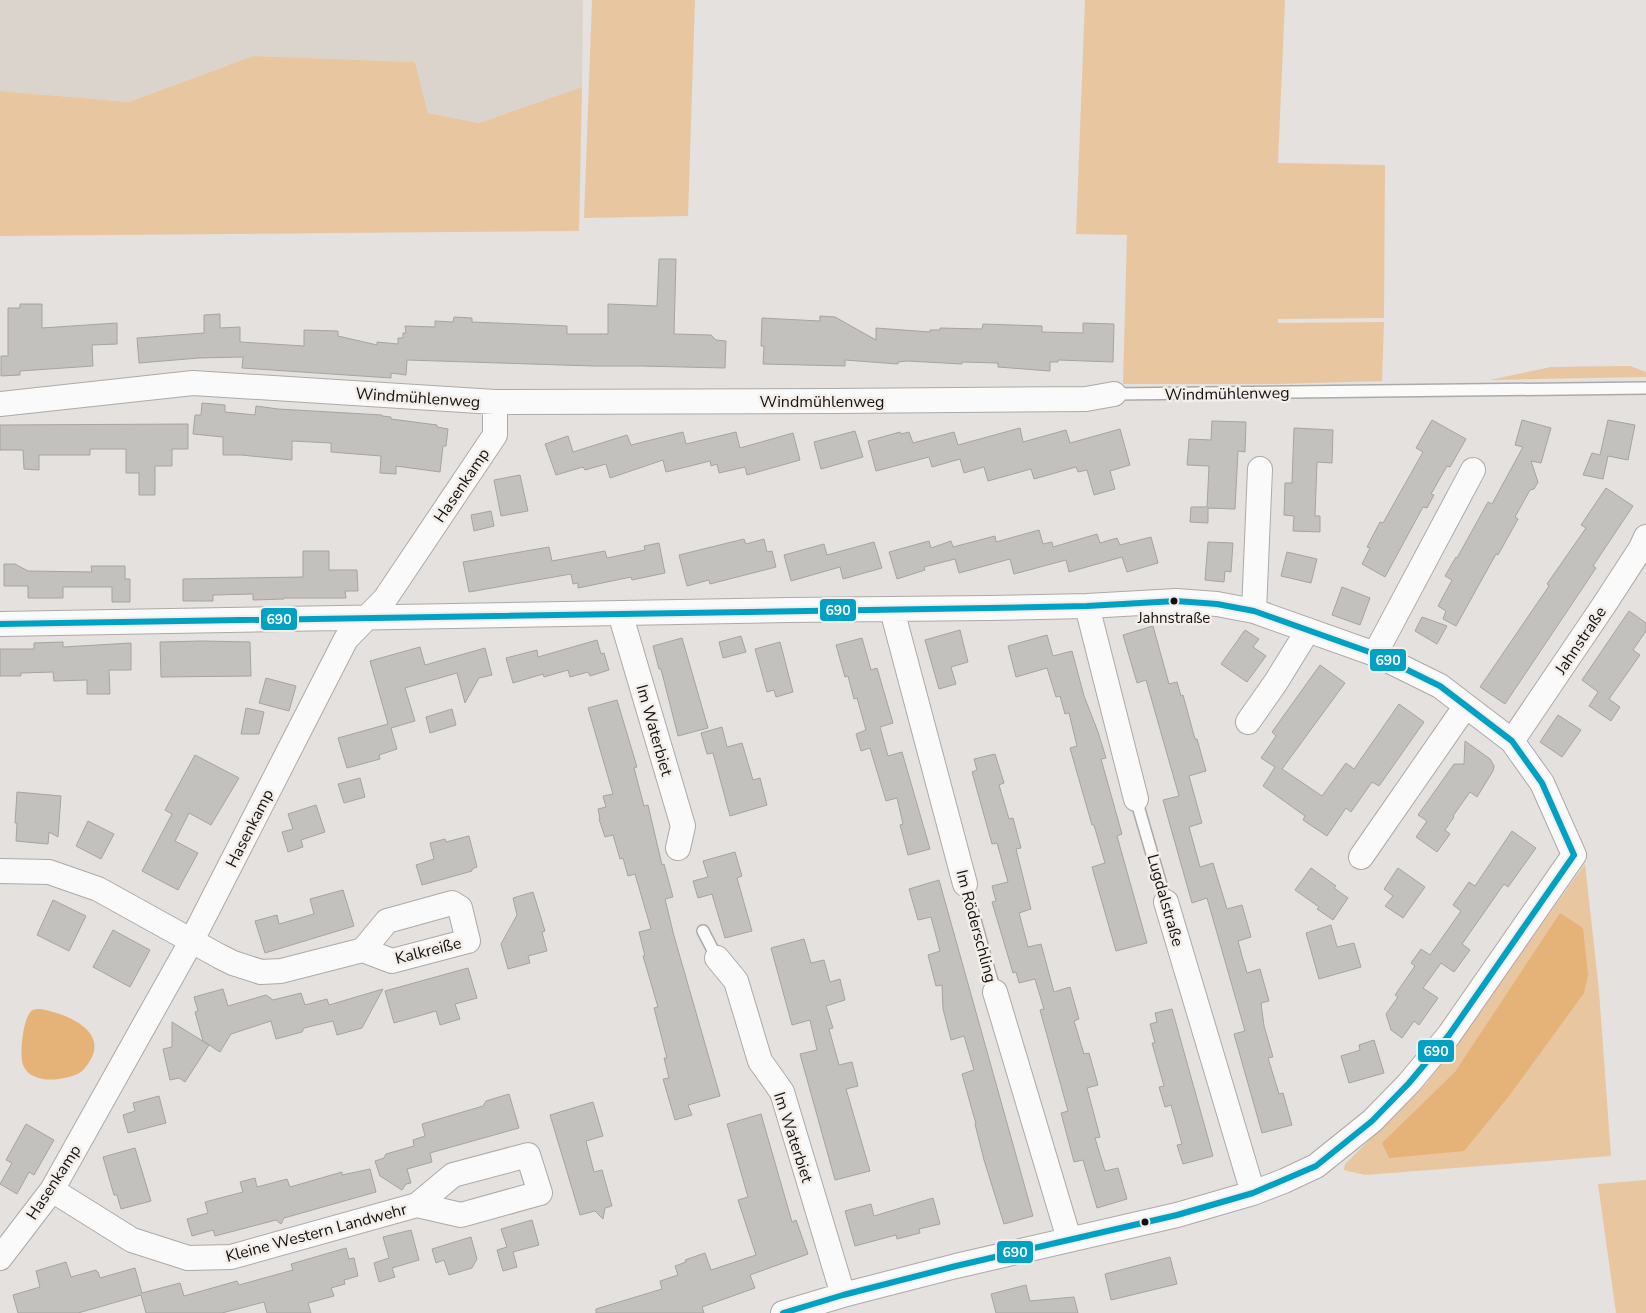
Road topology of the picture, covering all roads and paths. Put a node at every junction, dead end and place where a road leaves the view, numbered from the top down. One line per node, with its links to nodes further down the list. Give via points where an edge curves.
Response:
1 (1646, 388): 2 (lane, Windmühlenweg)
2 (1114, 394): 3 (street, Windmühlenweg, via 1086,399)
3 (495, 402): 4 (street, Windmühlenweg, via 193,383); 12 (street, Hasenkamp, via 495,434 385,599)
4 (0, 404)
5 (1260, 469): 10 (street)
6 (1473, 470): 15 (street)
7 (1646, 537): 18 (street, Jahnstraße)
8 (1087, 606): 9 (street); 10 (street, via 1176,601); 19 (street, Lugdalstraße)
9 (892, 610): 11 (street); 23 (street, Im Röderschling)
10 (1254, 610): 14 (street)
11 (620, 613): 12 (street); 20 (street, Im Waterbiet, via 683,826)
12 (368, 618): 13 (street); 26 (street, Hasenkamp, via 346,639)
13 (0, 624)
14 (1308, 630): 15 (street); 17 (street)
15 (1375, 654): 16 (street, via 1440,686)
16 (1465, 707): 18 (street); 21 (street)
17 (1248, 722)
18 (1512, 741): 31 (street, via 1542,784 1574,855 1449,1035 1410,1083 1372,1121 1316,1166)
19 (1136, 799): 24 (lane, Lugdalstraße)
20 (678, 848)
21 (1361, 858)
22 (0, 871): 26 (street, via 49,872 98,889)
23 (965, 884): 29 (lane, Im Röderschling)
24 (1166, 902): 31 (street, Lugdalstraße)
25 (703, 931): 28 (lane)
26 (192, 940): 27 (street, via 233,963 261,972 281,972); 30 (street, Hasenkamp)
27 (363, 950)
28 (717, 958): 35 (street, Im Waterbiet, via 736,981 760,1061 782,1092)
29 (995, 992): 33 (street, Im Röderschling)
30 (52, 1190): 32 (street, Kleine Western Landwehr, via 132,1240 188,1258 231,1257); 34 (street, Hasenkamp)
31 (1253, 1193): 33 (street, via 1177,1215)
32 (417, 1205)
33 (1069, 1239): 35 (street)
34 (0, 1258)
35 (843, 1295): 36 (street)
36 (783, 1313)

